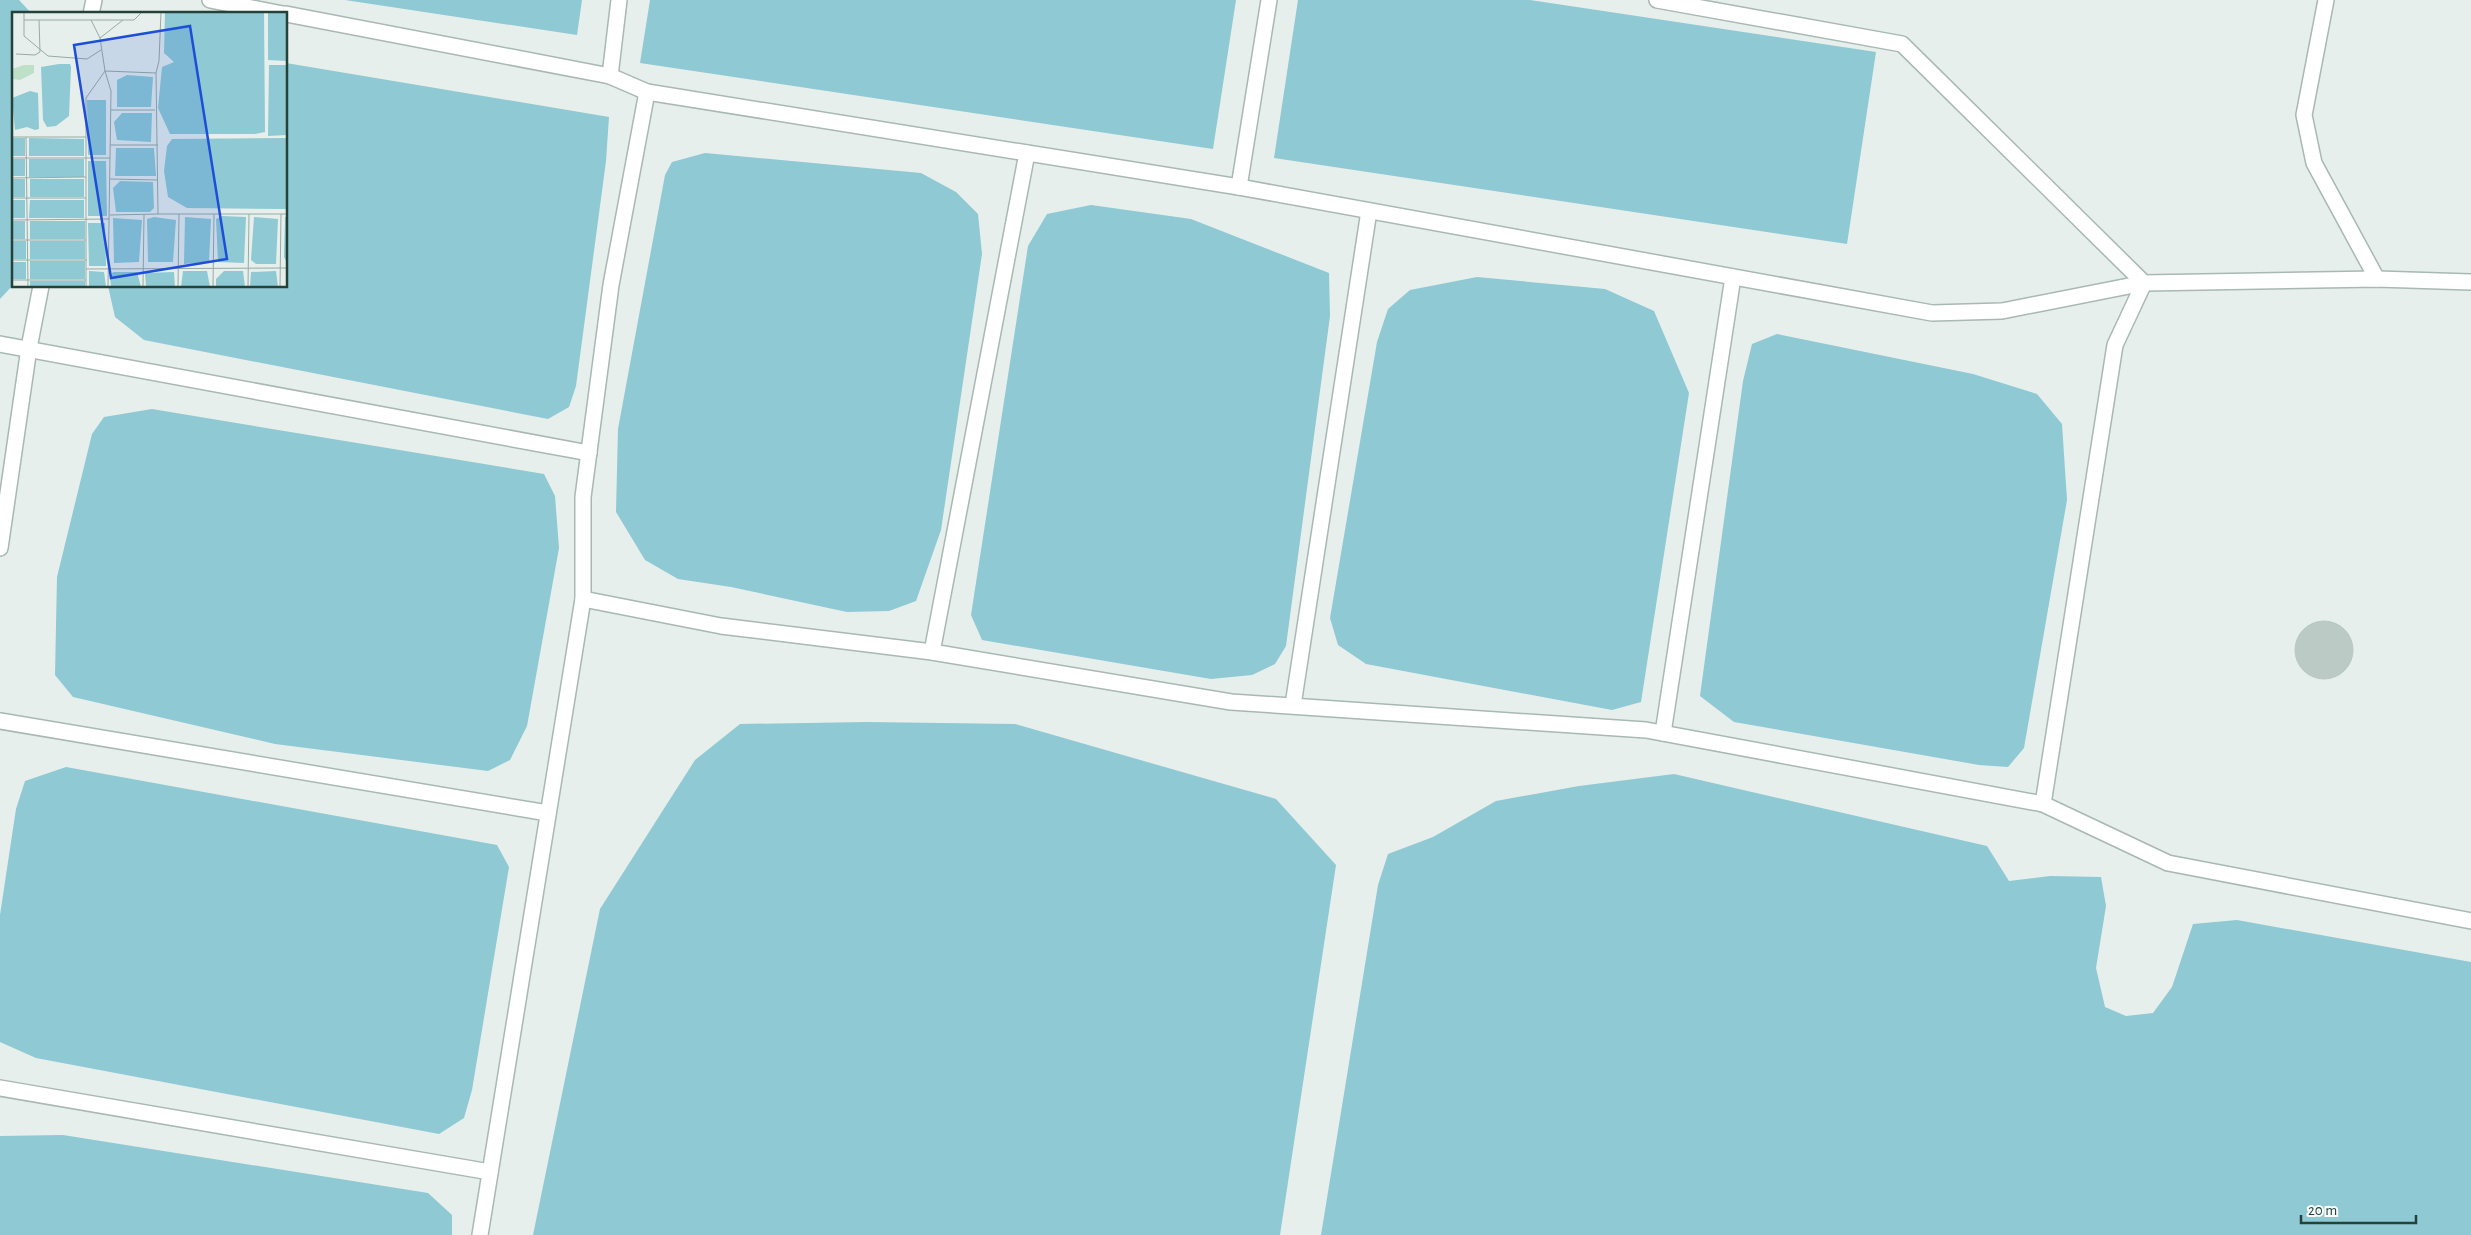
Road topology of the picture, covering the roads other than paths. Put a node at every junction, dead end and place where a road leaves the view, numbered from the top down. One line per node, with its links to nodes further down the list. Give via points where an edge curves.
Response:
1 (210, 0): 6 (lane)
2 (619, 0): 8 (lane)
3 (1269, 0): 11 (lane)
4 (1657, 0): 16 (lane, via 1902,44)
5 (2326, 0): 14 (lane, via 2304,115 2314,163)
6 (273, 12)
7 (288, 15): 8 (lane)
8 (610, 76): 9 (lane)
9 (647, 92): 10 (lane); 20 (lane, via 611,285)
10 (1027, 153): 11 (lane); 23 (lane)
11 (1239, 187): 12 (lane)
12 (1370, 211): 13 (lane); 24 (lane)
13 (1733, 277): 16 (lane, via 1932,313 2002,311); 26 (lane)
14 (2377, 280): 15 (lane); 16 (lane)
15 (2471, 282)
16 (2144, 283): 27 (lane, via 2115,346)
17 (41, 288): 19 (lane)
18 (0, 344): 19 (lane)
19 (29, 348): 20 (lane); 21 (lane)
20 (589, 453): 22 (lane, via 583,497)
21 (0, 548)
22 (583, 599): 23 (lane, via 721,626); 28 (lane)
23 (932, 652): 24 (lane, via 1231,702)
24 (1293, 705): 26 (lane)
25 (0, 721): 28 (lane)
26 (1663, 733): 27 (lane)
27 (2043, 804): 29 (lane, via 2168,863)
28 (548, 813): 31 (lane)
29 (2471, 921)
30 (0, 1088): 31 (lane)
31 (490, 1172): 32 (lane)
32 (480, 1235)

